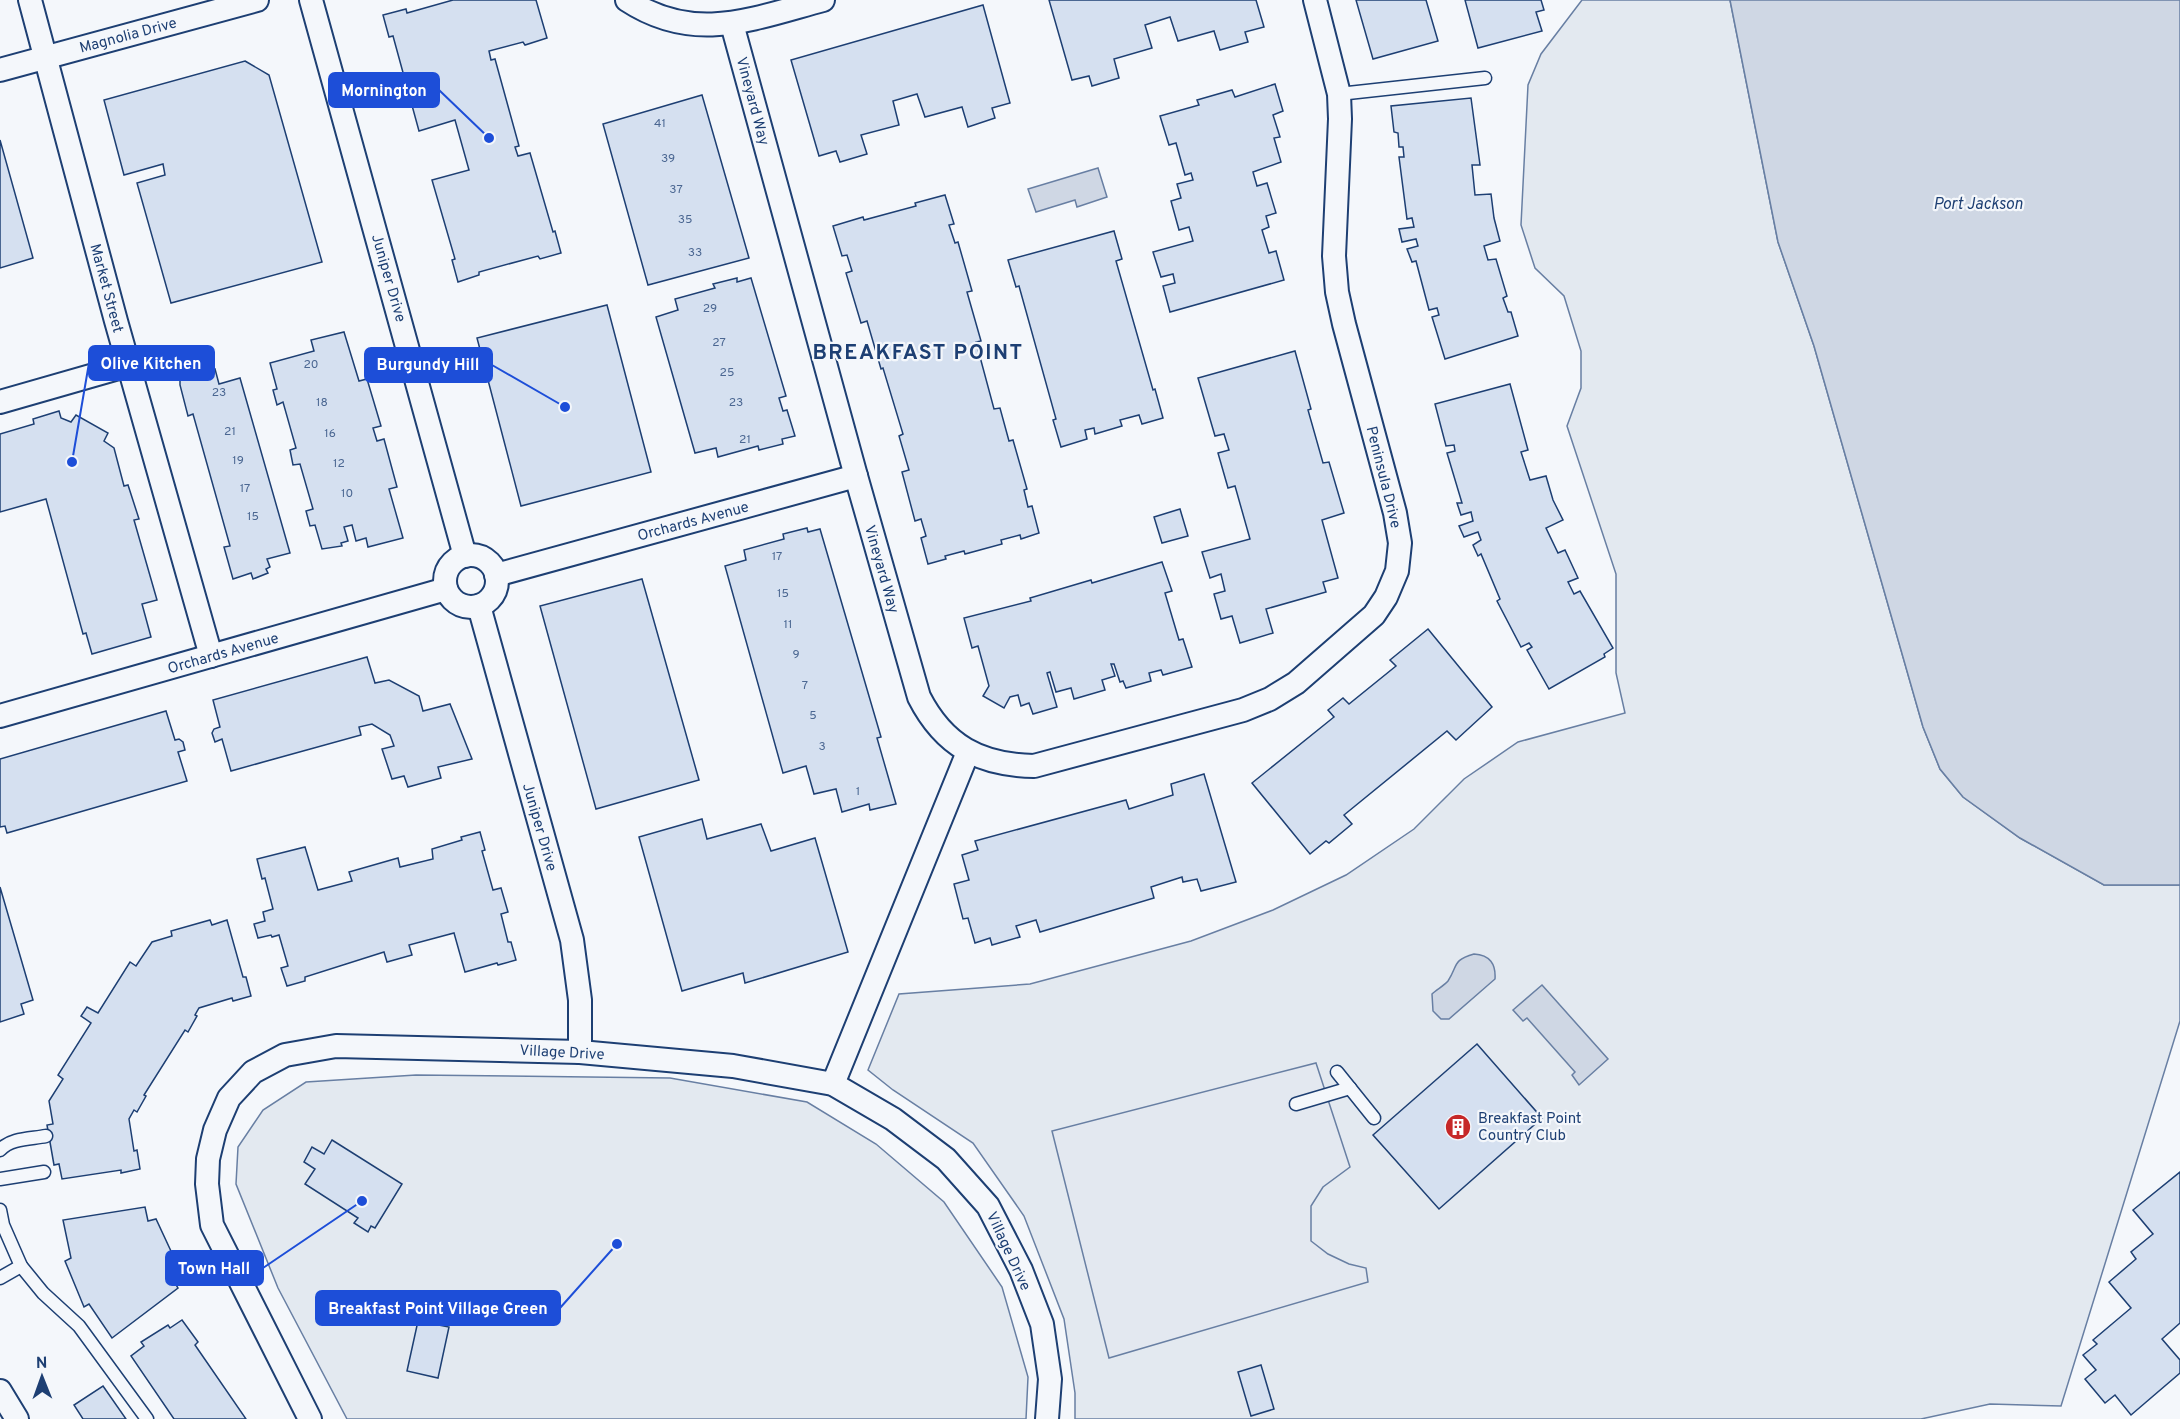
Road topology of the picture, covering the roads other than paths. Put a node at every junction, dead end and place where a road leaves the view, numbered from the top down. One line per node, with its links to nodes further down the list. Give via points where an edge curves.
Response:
1 (30, 0): 8 (street, Market Street)
2 (257, 0): 8 (street, Magnolia Drive)
3 (311, 0): 15 (street, Juniper Drive)
4 (627, 0): 7 (street, via 678,23)
5 (823, 0): 7 (street)
6 (1315, 0): 11 (street, Peninsula Drive)
7 (732, 24): 14 (street, Vineyard Way)
8 (46, 57): 9 (street, Magnolia Drive); 12 (street, Market Street)
9 (0, 70)
10 (1485, 78): 11 (lane)
11 (1339, 94): 21 (street, Peninsula Drive, via 1334,256 1337,292 1400,543 1397,571 1386,597 1374,615 1296,683 1243,710 1035,766 1007,765)
12 (129, 365): 13 (street); 19 (street, Market Street)
13 (0, 402)
14 (856, 476): 16 (street, Orchards Avenue); 21 (street, Vineyard Way, via 919,697 938,727)
15 (465, 556): 16 (street, via 488,561); 17 (street, via 446,572)
16 (496, 575): 18 (street, via 495,591)
17 (446, 589): 18 (street, via 456,602 470,608); 19 (street, Orchards Avenue)
18 (478, 606): 22 (street, Juniper Drive, via 572,940 580,1000)
19 (211, 656): 20 (street, Orchards Avenue)
20 (0, 716)
21 (968, 752): 24 (street)
22 (580, 1052): 24 (street, Village Drive, via 734,1066); 38 (street, Village Drive, via 336,1046 285,1055 253,1072 229,1098 208,1159 212,1224)
23 (1337, 1072): 25 (lane)
24 (833, 1084): 39 (street, Village Drive, via 893,1119 946,1159 988,1206 1021,1270 1042,1324 1050,1379)
25 (1350, 1088): 26 (lane); 27 (lane)
26 (1296, 1104)
27 (1374, 1118)
28 (46, 1136): 29 (lane, via 17,1141)
29 (0, 1150)
30 (44, 1172): 31 (lane)
31 (0, 1179)
32 (0, 1210): 33 (lane)
33 (21, 1266): 34 (lane); 37 (lane, via 79,1326)
34 (0, 1278)
35 (0, 1391): 36 (street)
36 (17, 1419)
37 (147, 1419)
38 (310, 1419)
39 (1047, 1419)

